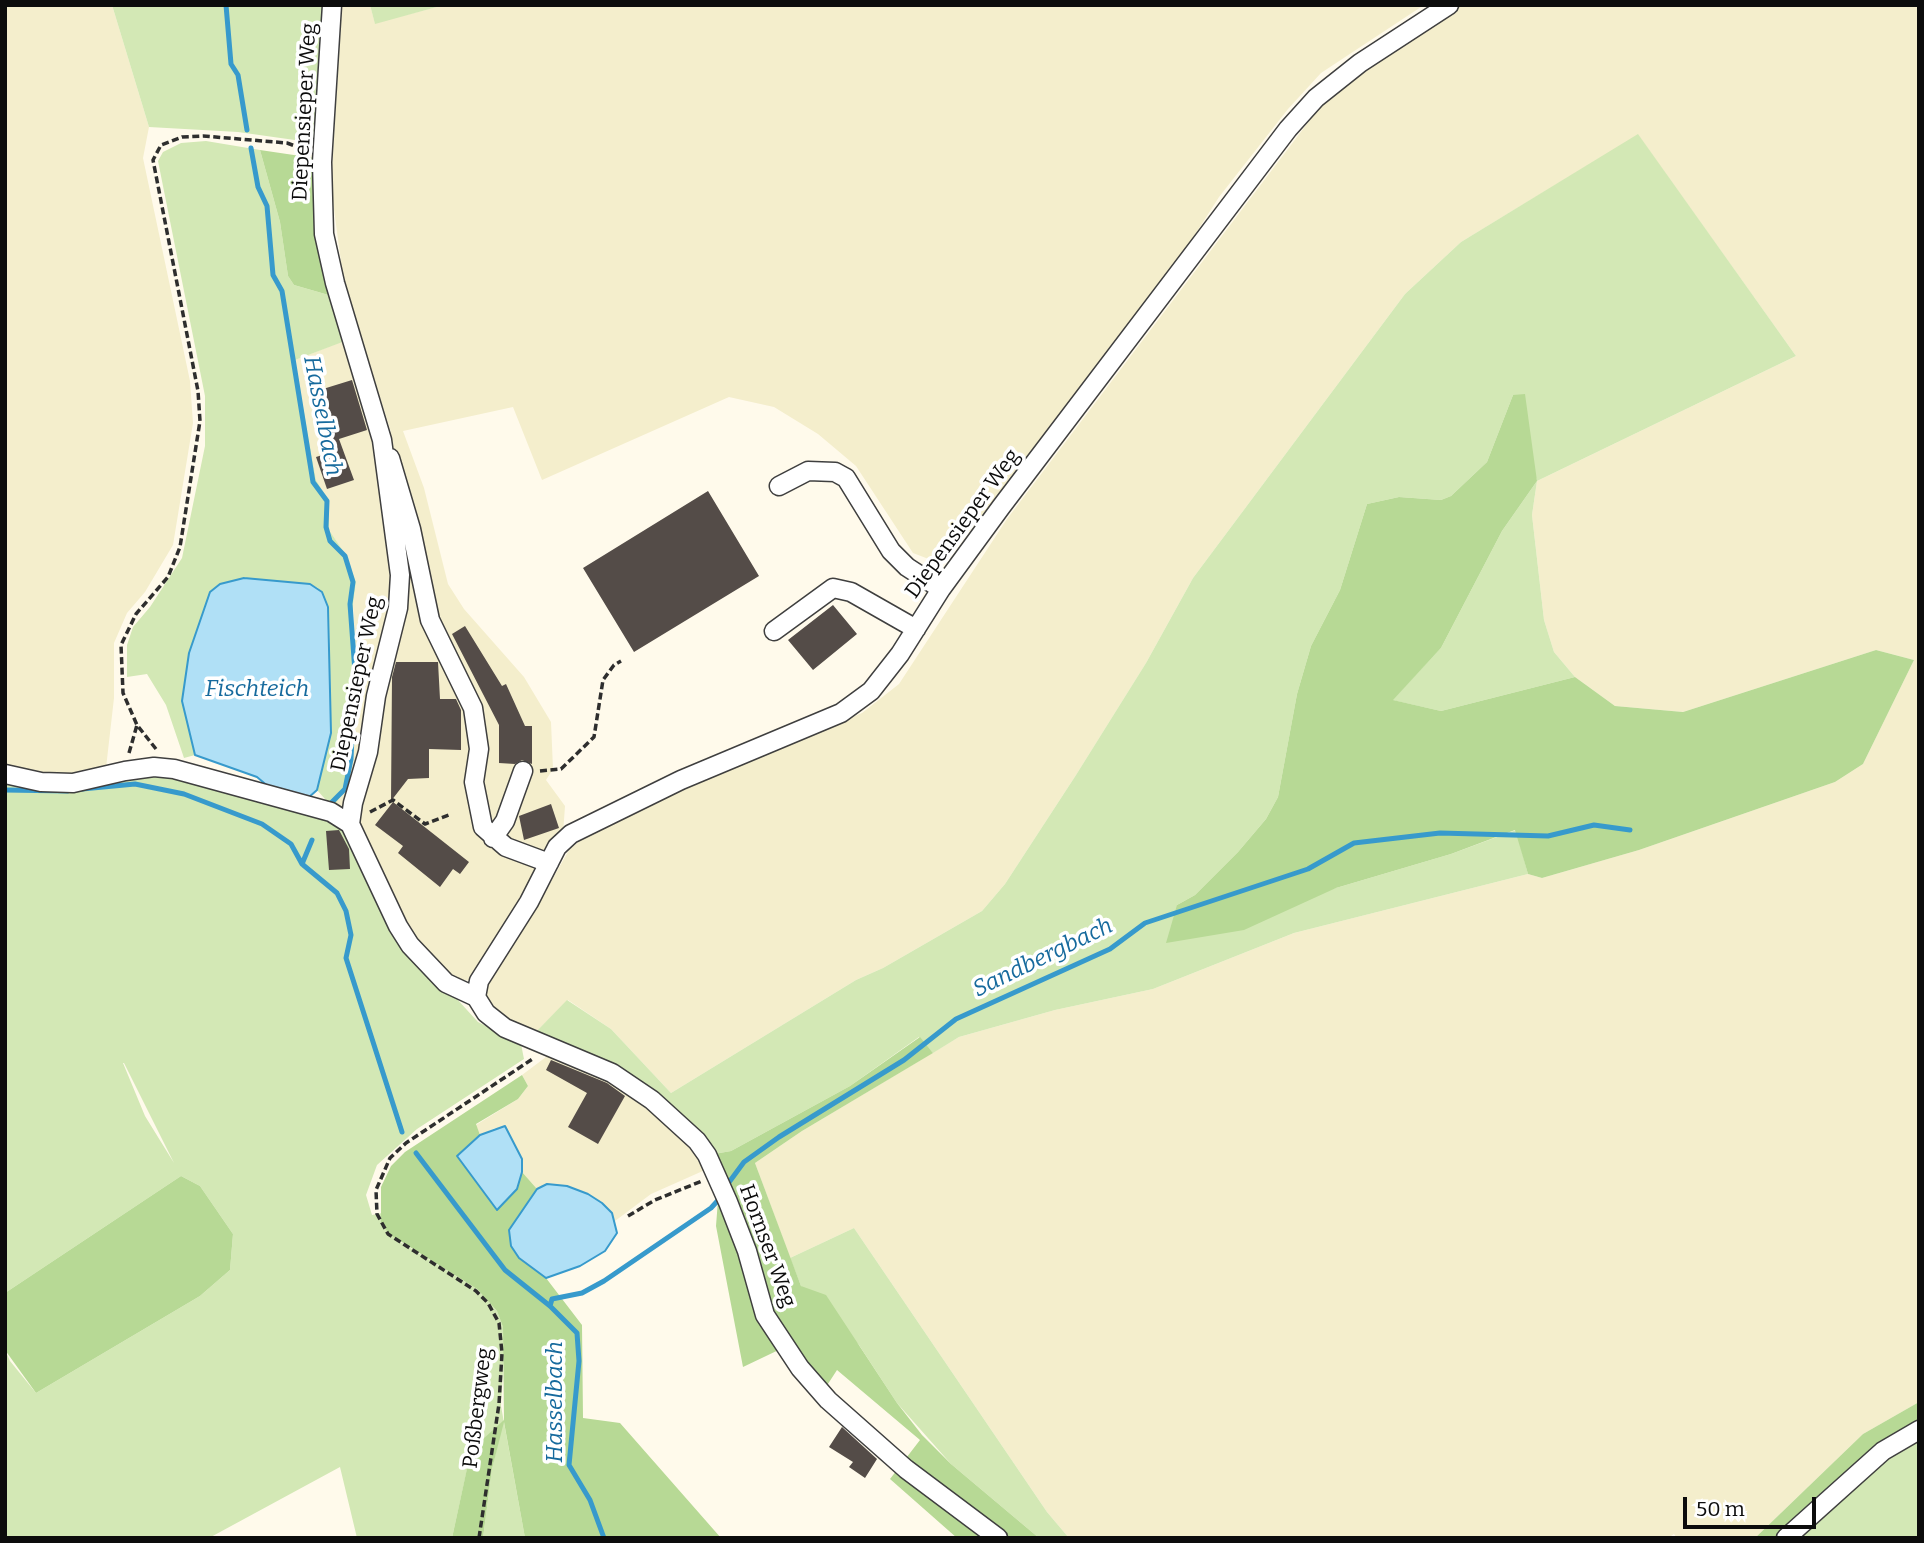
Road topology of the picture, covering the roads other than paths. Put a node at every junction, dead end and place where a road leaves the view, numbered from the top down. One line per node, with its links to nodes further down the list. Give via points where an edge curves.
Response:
1 (332, 5): 3 (street, Diepensieper Weg, via 322,162 324,234)
2 (1449, 5): 5 (street, Diepensieper Weg, via 1360,63 1316,98 1288,129)
3 (383, 446): 10 (street, Diepensieper Weg, via 400,594); 11 (street, via 403,498 433,627 473,708 479,749 474,782 483,828)
4 (779, 486): 5 (street, via 808,471 835,472 846,478 891,551)
5 (941, 589): 6 (street, Diepensieper Weg)
6 (916, 629): 7 (street, via 851,592 833,588); 12 (street, Diepensieper Weg, via 885,674 847,709 583,826 564,839)
7 (774, 631)
8 (523, 771): 11 (street, via 505,821)
9 (5, 774): 10 (street, via 73,783 125,771 174,769)
10 (355, 821): 13 (street, via 385,900 410,944 446,983)
11 (493, 838): 12 (street)
12 (549, 863): 13 (street, Diepensieper Weg, via 479,981)
13 (476, 997): 15 (street, Hornser Weg, via 497,1023 545,1047 588,1061 653,1100 697,1141 728,1202 765,1315 800,1368 828,1400 906,1469)
14 (1919, 1430): 16 (street, via 1883,1451)
15 (998, 1538)
16 (1786, 1538)

